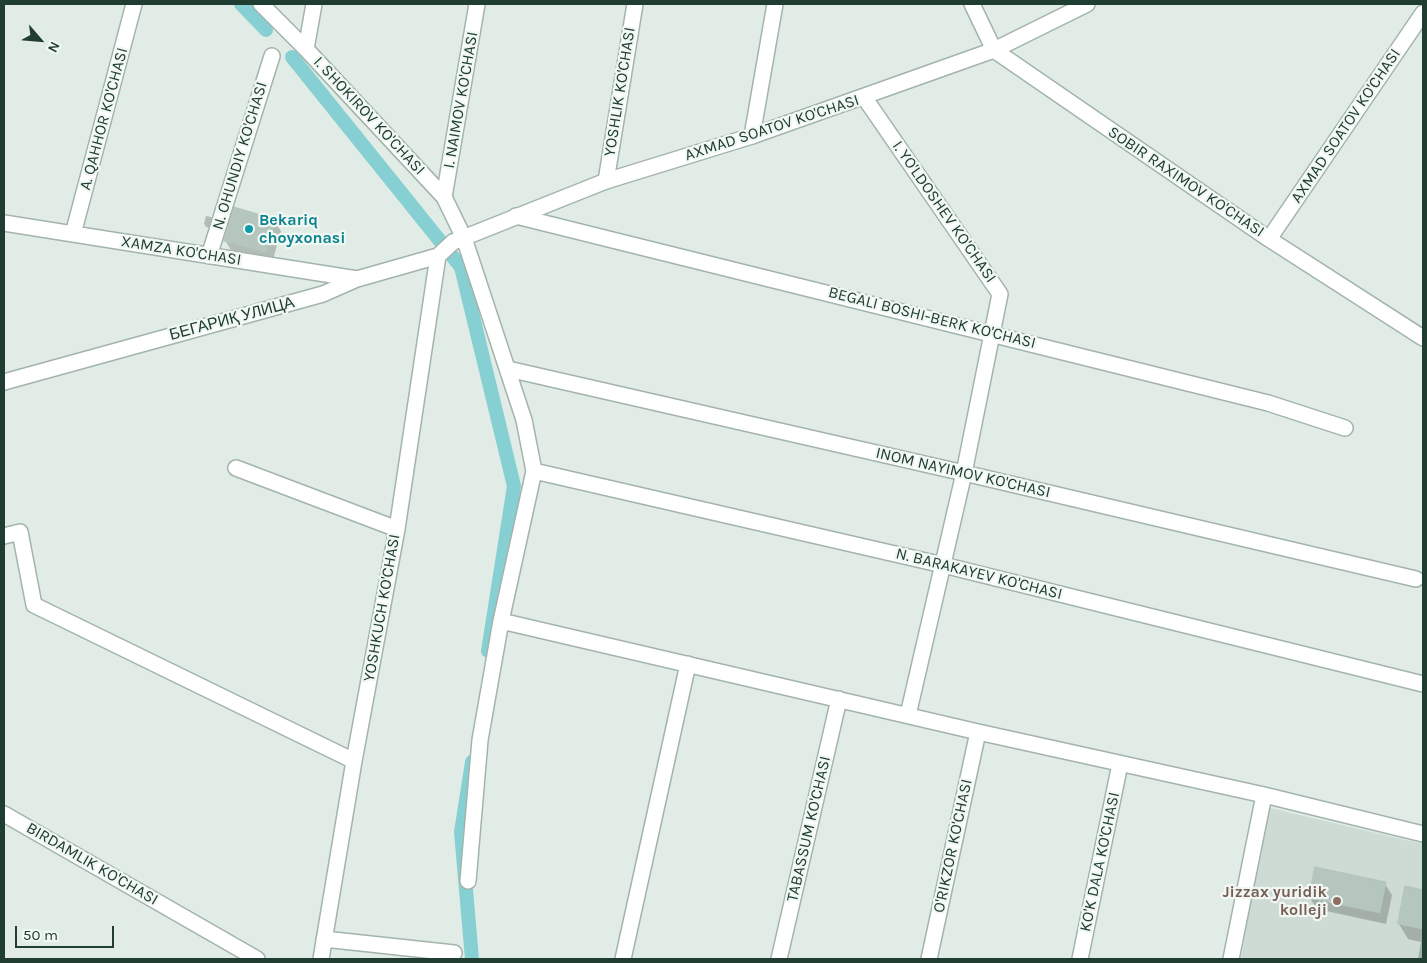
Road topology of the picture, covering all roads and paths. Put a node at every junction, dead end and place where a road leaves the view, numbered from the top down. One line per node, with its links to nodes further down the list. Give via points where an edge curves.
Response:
1 (134, 4): 19 (street, A. QAHHOR KO'CHASI)
2 (261, 4): 10 (street, I. SHOKIROV KO'CHASI)
3 (314, 4): 10 (street)
4 (477, 4): 16 (street, I. NAIMOV KO'CHASI)
5 (635, 4): 15 (street, YOSHLIK KO'CHASI)
6 (775, 4): 14 (street)
7 (972, 4): 11 (street, SOBIR RAXIMOV KO'CHASI)
8 (1087, 4): 11 (street, AXMAD SOATOV KO'CHASI)
9 (1423, 13): 20 (street, AXMAD SOATOV KO'CHASI)
10 (306, 49): 16 (street, I. SHOKIROV KO'CHASI)
11 (994, 50): 13 (street, AXMAD SOATOV KO'CHASI); 20 (street, SOBIR RAXIMOV KO'CHASI)
12 (272, 56): 22 (street, N. OHUNDIY KO'CHASI)
13 (864, 97): 14 (street, AXMAD SOATOV KO'CHASI); 24 (street, I. YO'LDOSHEV KO'CHASI, via 1000,294)
14 (752, 136): 15 (street, AXMAD SOATOV KO'CHASI)
15 (606, 181): 17 (street, AXMAD SOATOV KO'CHASI)
16 (444, 197): 21 (street, I. SHOKIROV KO'CHASI)
17 (516, 216): 21 (street, AXMAD SOATOV KO'CHASI); 24 (street, BEGALI BOSHI-BERK KO'CHASI)
18 (4, 223): 19 (street, XAMZA KO'CHASI)
19 (73, 234): 22 (street, XAMZA KO'CHASI)
20 (1269, 239): 25 (street, SOBIR RAXIMOV KO'CHASI)
21 (450, 246): 23 (street, БЕГАРИҚ УЛИЦА); 26 (street, I. SHOKIROV KO'CHASI); 32 (street, YOSHKUCH KO'CHASI)
22 (209, 256): 23 (street, XAMZA KO'CHASI)
23 (358, 279): 27 (street, БЕГАРИҚ УЛИЦА, via 323,294)
24 (991, 333): 28 (street, BEGALI BOSHI-BERK KO'CHASI, via 1268,403); 31 (street, I. YO'LDOSHEV KO'CHASI)
25 (1423, 338)
26 (508, 369): 30 (street, I. SHOKIROV KO'CHASI, via 524,420); 31 (street, INOM NAYIMOV KO'CHASI)
27 (4, 382)
28 (1345, 428)
29 (236, 468): 32 (street)
30 (534, 471): 34 (street, N. BARAKAYEV KO'CHASI); 36 (street)
31 (964, 473): 34 (street, I. YO'LDOSHEV KO'CHASI); 35 (street, INOM NAYIMOV KO'CHASI)
32 (397, 529): 42 (street, YOSHKUCH KO'CHASI)
33 (4, 536): 42 (street, via 20,532 34,605)
34 (943, 565): 38 (street, N. BARAKAYEV KO'CHASI); 40 (street, I. YO'LDOSHEV KO'CHASI)
35 (1416, 579)
36 (501, 621): 37 (street); 47 (street, via 480,740)
37 (688, 664): 39 (street); 52 (street)
38 (1423, 684)
39 (839, 699): 40 (street); 53 (street, TABASSUM KO'CHASI)
40 (908, 715): 41 (street)
41 (978, 732): 43 (street); 54 (street, O'RIKZOR KO'CHASI)
42 (354, 761): 48 (street, YOSHKUCH KO'CHASI)
43 (1120, 764): 44 (street); 55 (street, KO'K DALA KO'CHASI)
44 (1264, 795): 46 (street); 56 (street)
45 (4, 814): 50 (street, BIRDAMLIK KO'CHASI)
46 (1423, 834)
47 (468, 881)
48 (324, 939): 49 (street); 51 (street, YOSHKUCH KO'CHASI)
49 (454, 953)
50 (257, 959)
51 (321, 959)
52 (623, 959)
53 (779, 959)
54 (929, 959)
55 (1080, 959)
56 (1230, 959)

